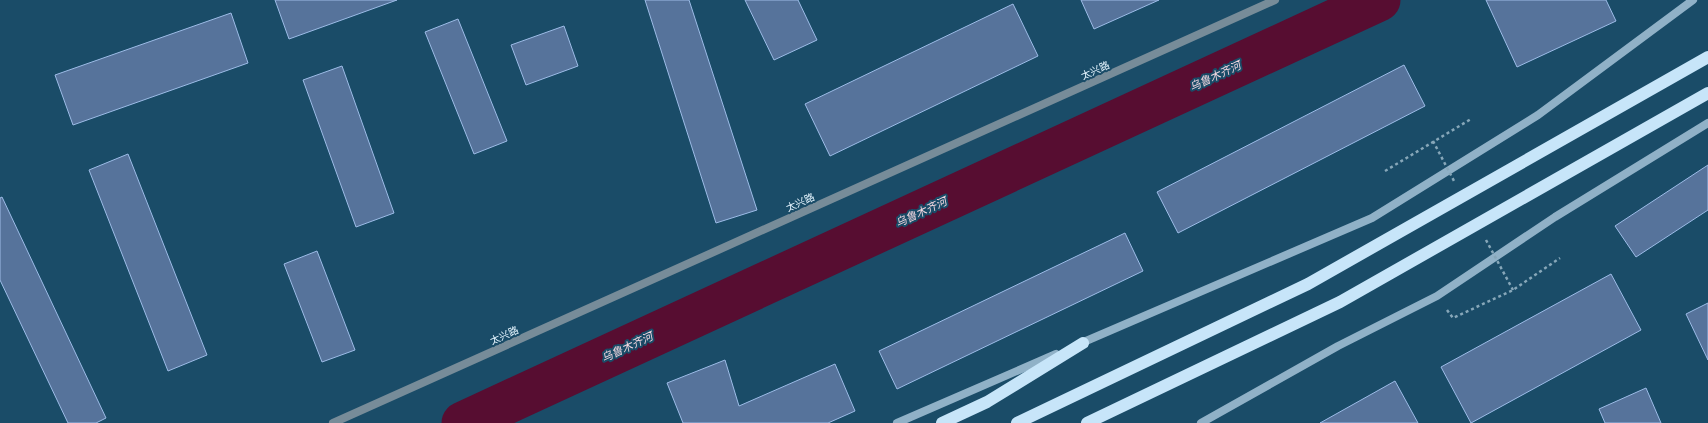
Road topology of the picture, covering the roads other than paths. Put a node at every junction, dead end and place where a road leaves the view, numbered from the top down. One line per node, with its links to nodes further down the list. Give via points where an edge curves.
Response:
1 (1275, 0): 7 (street, 太兴路)
2 (1693, 0): 6 (main road, via 1538,115 1372,218)
3 (1708, 57): 10 (highway, bridge, via 1308,284)
4 (1708, 93): 11 (highway, bridge, via 1340,302)
5 (1708, 123): 12 (main road, via 1555,217 1437,296 1338,346)
6 (1083, 343): 8 (main road); 9 (highway, via 987,402)
7 (333, 423)
8 (897, 423)
9 (942, 423)
10 (1017, 423)
11 (1087, 423)
12 (1200, 423)

